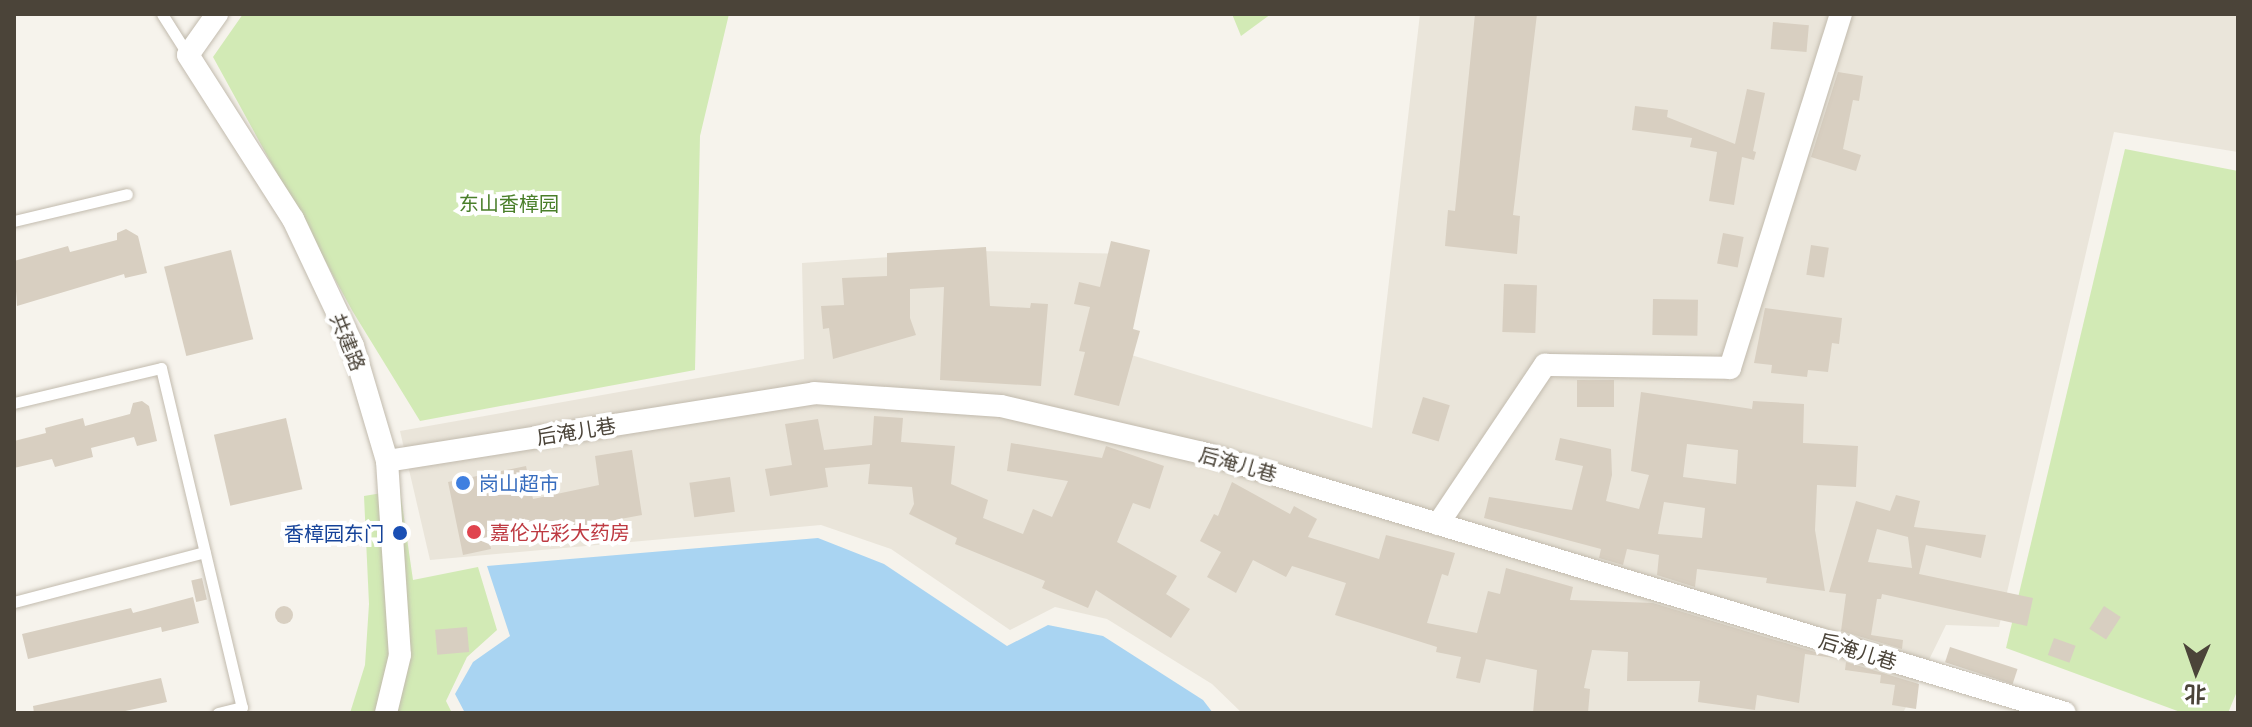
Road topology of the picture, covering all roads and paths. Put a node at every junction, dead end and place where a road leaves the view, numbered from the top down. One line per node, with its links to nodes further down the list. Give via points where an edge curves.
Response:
1 (162, 14): 4 (lane)
2 (217, 14): 4 (street)
3 (1841, 14): 9 (street, via 1730,368 1545,365)
4 (188, 55): 8 (street, 共建路, via 293,219 353,346)
5 (127, 194): 6 (lane)
6 (14, 221)
7 (14, 403): 10 (lane, via 161,368)
8 (387, 461): 9 (street, 后淹儿巷, via 814,393 1001,406 1203,453); 13 (street, 共建路, via 400,655)
9 (1438, 524): 14 (street, 后淹儿巷)
10 (205, 552): 11 (lane); 12 (lane, via 242,707)
11 (14, 602)
12 (218, 713)
13 (386, 713)
14 (2065, 713)

